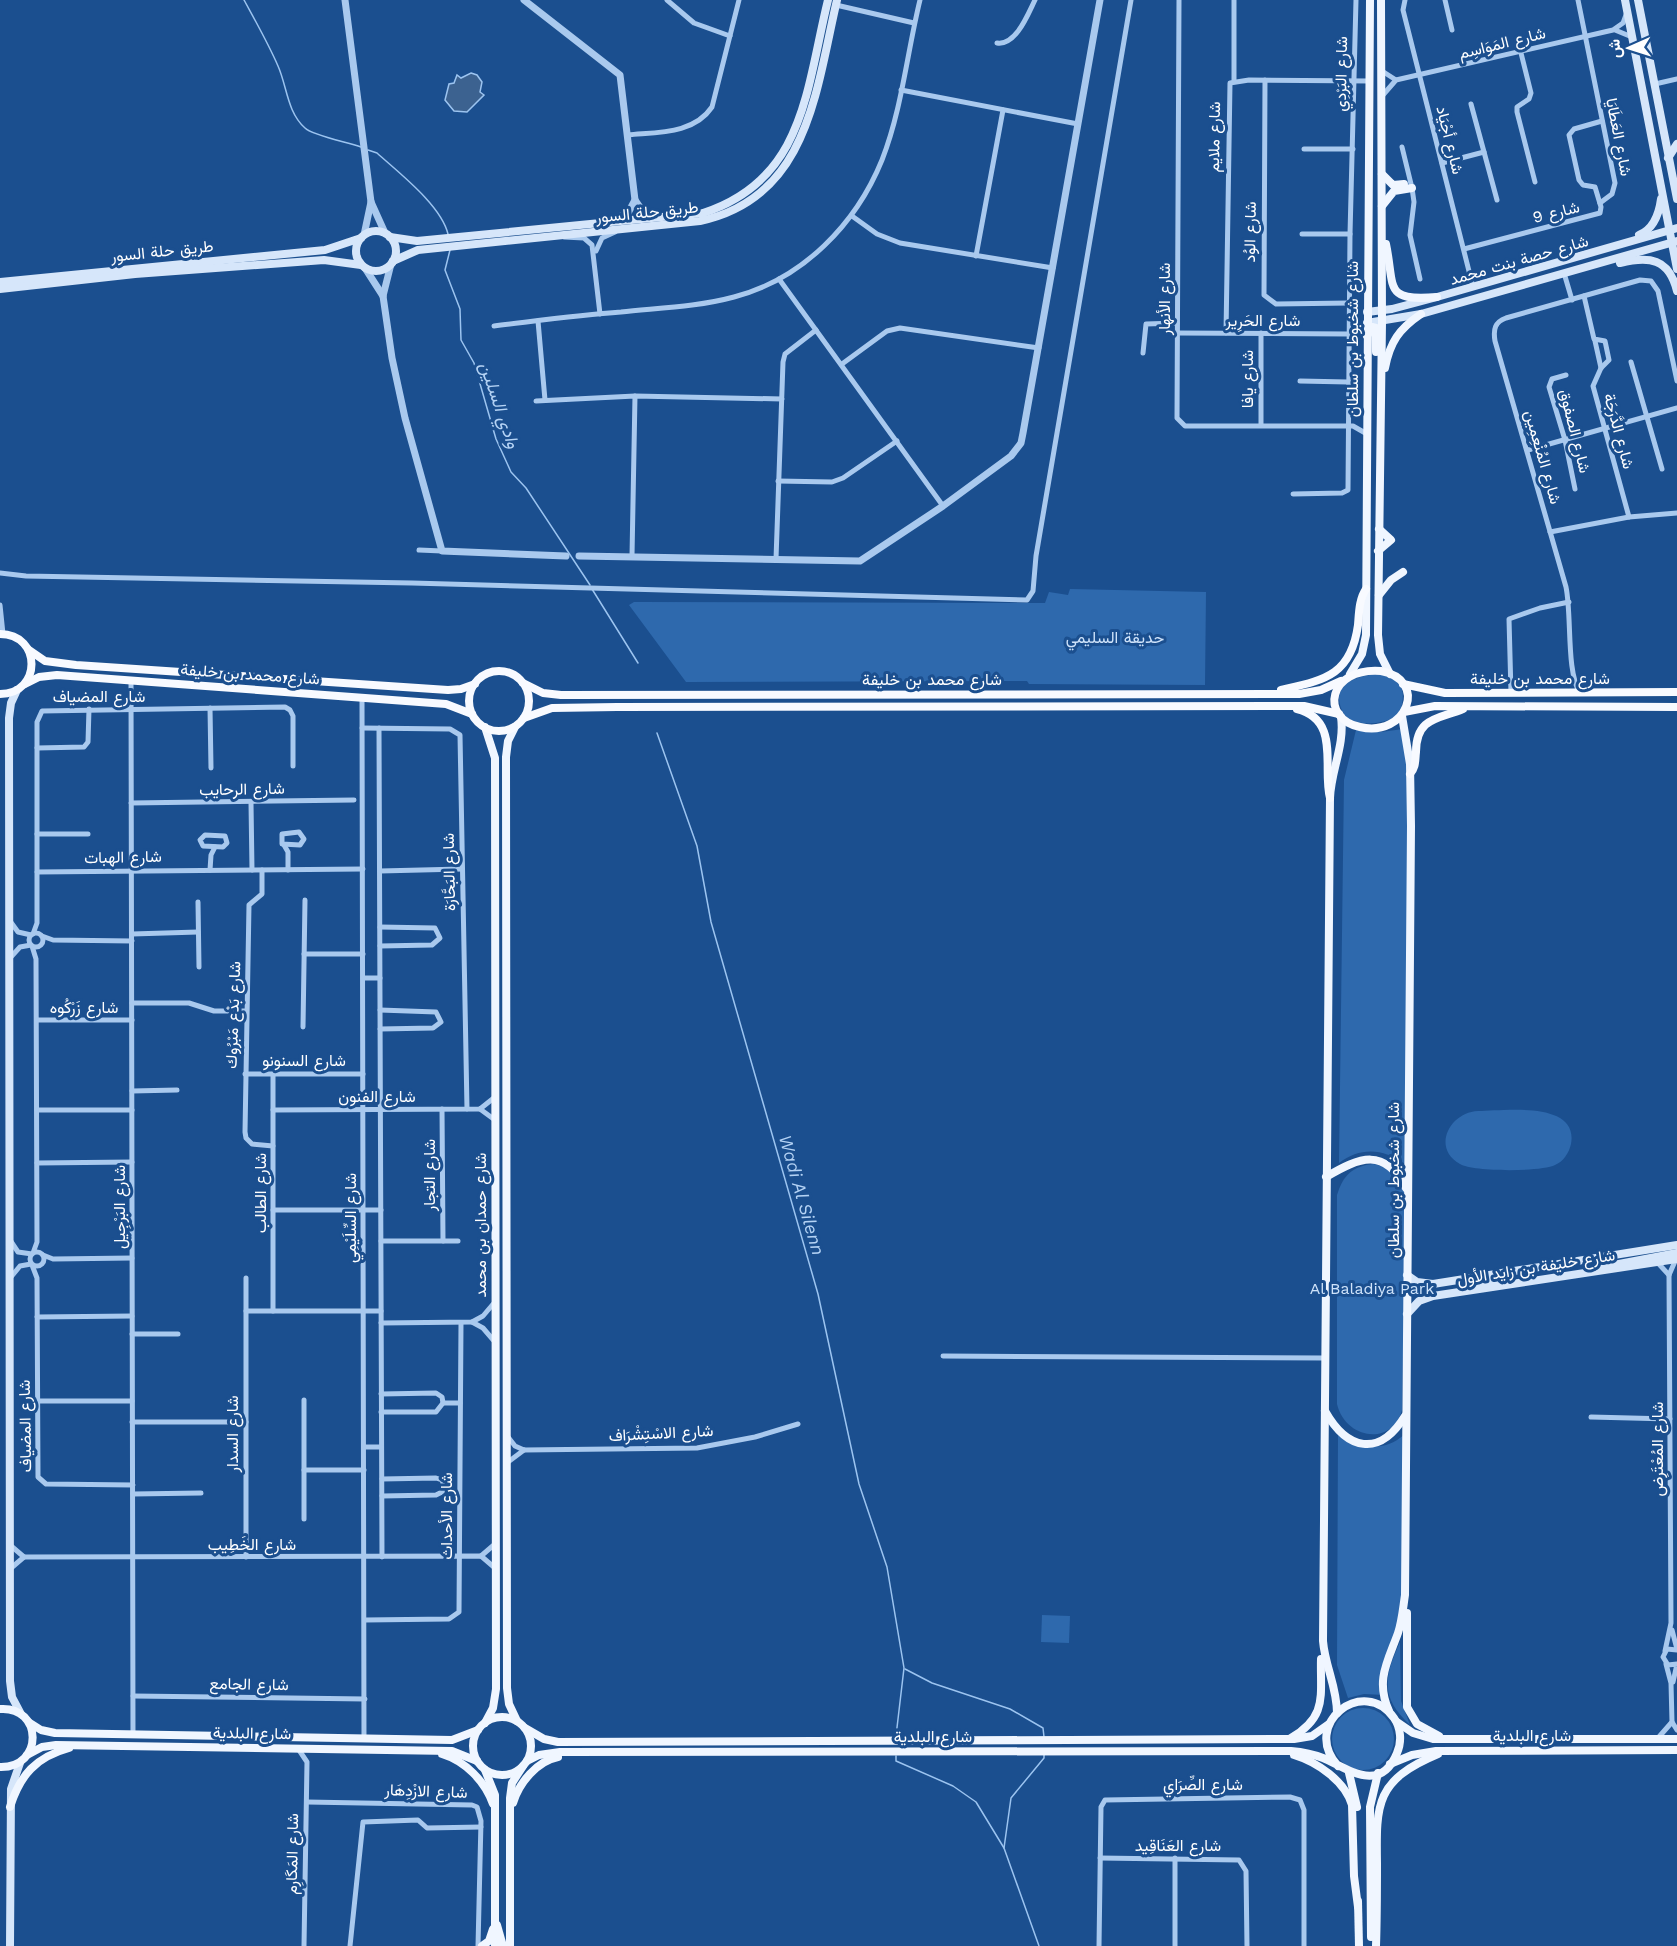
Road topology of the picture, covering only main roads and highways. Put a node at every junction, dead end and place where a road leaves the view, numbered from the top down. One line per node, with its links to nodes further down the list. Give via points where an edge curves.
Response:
1 (828, 0): 15 (main road, طريق حلة السور, via 800,119 779,161 762,180 722,207 703,213 417,241)
2 (1370, 0): 29 (main road, شارع شخبوط بن سلطان)
3 (1381, 0): 10 (main road, شارع شخبوط بن سلطان)
4 (1625, 0): 8 (main road)
5 (1638, 0): 9 (main road)
6 (836, 3): 20 (main road, طريق حلة السور, via 808,123 794,154 772,183 742,205 712,218 418,250)
7 (1677, 144): 9 (main road)
8 (1654, 150): 14 (main road); 19 (main road, via 1661,198 1656,219 1643,234)
9 (1668, 158): 11 (main road)
10 (1382, 174): 13 (main road, شارع شخبوط بن سلطان); 13 (main road, via 1393,184 1411,186 1394,191)
11 (1675, 182): 12 (main road)
12 (1677, 199)
13 (1382, 206): 16 (main road, شارع شخبوط بن سلطان)
14 (1673, 228): 18 (main road); 19 (main road, شارع حصة بنت محمد)
15 (387, 235): 17 (main road, via 372,232); 20 (main road, via 396,248)
16 (1382, 235): 27 (main road, via 1395,291 1407,299); 28 (main road, شارع شخبوط بن سلطان)
17 (363, 236): 22 (main road, via 356,254); 24 (main road, طريق حلة السور, via 325,250)
18 (1674, 242): 21 (main road, شارع حصة بنت محمد); 23 (main road)
19 (1611, 247): 27 (main road, شارع حصة بنت محمد)
20 (392, 263): 22 (main road, via 380,271)
21 (1601, 264): 26 (main road, via 1653,260 1667,269); 30 (main road, شارع حصة بنت محمد)
22 (363, 266): 25 (main road, طريق حلة السور, via 324,260 135,274)
23 (1677, 269)
24 (0, 282)
25 (0, 290)
26 (1677, 291)
27 (1437, 297): 28 (main road, شارع حصة بنت محمد)
28 (1382, 311): 29 (main road, شارع حصة بنت محمد); 31 (main road, شارع شخبوط بن سلطان)
29 (1367, 312): 32 (main road, شارع شخبوط بن سلطان)
30 (1420, 314): 31 (main road, شارع حصة بنت محمد); 34 (main road, via 1392,340)
31 (1382, 322): 32 (main road, شارع حصة بنت محمد); 34 (main road, شارع شخبوط بن سلطان)
32 (1367, 323): 33 (main road, شارع شخبوط بن سلطان)
33 (1367, 337): 35 (main road, via 1372,327 1376,328 1375,402); 37 (main road, شارع شخبوط بن سلطان)
34 (1380, 389): 35 (main road, شارع شخبوط بن سلطان)
35 (1380, 421): 38 (main road, شارع شخبوط بن سلطان)
36 (1403, 572): 38 (main road)
37 (1366, 589): 41 (main road, شارع شخبوط بن سلطان, via 1364,644); 51 (highway, via 1354,643 1339,669 1318,681)
38 (1379, 595): 42 (main road, شارع شخبوط بن سلطان, via 1378,644)
39 (1, 634): 40 (highway, شارع محمد بن خليفة, via 21,640)
40 (29, 651): 45 (highway, via 32,668); 46 (highway, شارع محمد بن خليفة, via 45,661 76,665 448,690)
41 (1350, 674): 42 (highway); 43 (highway)
42 (1390, 674): 47 (highway)
43 (1341, 681): 51 (highway, شارع محمد بن خليفة, via 1307,693); 57 (highway, via 1335,699)
44 (523, 683): 46 (highway, via 502,671 489,672); 51 (highway, شارع محمد بن خليفة, via 543,693 561,695); 58 (highway, via 529,700)
45 (25, 684): 48 (highway, شارع محمد بن خليفة); 55 (highway, شارع محمد بن خليفة, via 50,675 131,680 446,704)
46 (475, 684): 55 (highway, via 470,695)
47 (1403, 684): 49 (highway, شارع محمد بن خليفة, via 1445,693); 56 (highway, via 1408,696)
48 (17, 690): 50 (highway); 79 (main road, via 9,718 10,1681)
49 (1677, 692)
50 (0, 694)
51 (1268, 694)
52 (1675, 705): 54 (highway, شارع محمد بن خليفة)
53 (1285, 706): 57 (highway, شارع محمد بن خليفة, via 1318,708); 58 (highway, شارع محمد بن خليفة, via 605,707 552,708); 62 (highway, via 1310,713 1323,729 1328,743 1326,779)
54 (1468, 706): 56 (highway, شارع محمد بن خليفة, via 1427,707); 61 (highway, via 1426,724 1417,740 1416,765)
55 (472, 714): 59 (highway)
56 (1403, 714): 57 (highway, via 1391,724 1371,728 1355,726); 61 (main road, شارع شخبوط بن سلطان)
57 (1340, 715): 62 (main road, via 1342,741)
58 (524, 718): 60 (highway)
59 (485, 727): 60 (highway, via 497,731); 83 (main road, شارع حمدان بن محمد, via 495,758 496,1542 496,1694)
60 (515, 727): 80 (main road, شارع حمدان بن محمد, via 506,757 507,1688)
61 (1410, 774): 64 (main road, شارع شخبوط بن سلطان)
62 (1330, 798): 63 (main road)
63 (1326, 1177): 64 (main road, via 1354,1161 1371,1160 1392,1168); 72 (main road)
64 (1407, 1191): 69 (main road, شارع شخبوط بن سلطان)
65 (1677, 1245): 68 (main road, شارع خليفة بن زايد الأول)
66 (1677, 1257): 67 (main road, شارع خليفة بن زايد الأول); 67 (main road, via 1606,1264)
67 (1592, 1272): 70 (main road, شارع خليفة بن زايد الأول)
68 (1502, 1273): 69 (main road, شارع خليفة بن زايد الأول, via 1429,1284); 70 (main road, via 1494,1280 1467,1285)
69 (1407, 1275): 71 (main road, شارع شخبوط بن سلطان)
70 (1465, 1291): 71 (main road, شارع خليفة بن زايد الأول, via 1428,1297)
71 (1406, 1315): 73 (main road, شارع شخبوط بن سلطان)
72 (1325, 1410): 73 (main road, via 1341,1435 1364,1444 1388,1437); 75 (main road)
73 (1406, 1415): 74 (main road, شارع شخبوط بن سلطان)
74 (1405, 1595): 77 (main road, شارع شخبوط بن سلطان, via 1399,1629 1382,1676); 89 (main road, via 1407,1707 1417,1724)
75 (1323, 1641): 78 (main road, via 1336,1691); 88 (main road, via 1320,1708 1308,1726)
76 (0, 1709): 79 (main road, via 9,1708)
77 (1389, 1711): 78 (main road, via 1365,1701); 81 (main road)
78 (1336, 1713): 84 (main road)
79 (21, 1714): 82 (main road)
80 (517, 1721): 83 (main road, via 497,1717); 85 (main road)
81 (1396, 1722): 89 (main road, شارع البلدية, via 1419,1736); 100 (main road, via 1400,1745)
82 (30, 1723): 86 (main road, شارع البلدية, via 55,1733 364,1739 452,1740); 96 (main road, via 33,1740)
83 (485, 1723): 86 (main road)
84 (1329, 1724): 88 (main road, شارع البلدية, via 1312,1736); 101 (main road, via 1328,1750)
85 (525, 1728): 88 (main road, شارع البلدية, via 558,1742); 99 (main road, via 531,1741)
86 (478, 1730): 97 (main road, via 473,1742)
87 (1677, 1738): 89 (main road, شارع البلدية)
88 (1288, 1739)
89 (1448, 1739)
90 (78, 1745): 92 (main road, شارع البلدية); 96 (main road, شارع البلدية, via 49,1745); 106 (main road, via 54,1752 32,1766 19,1781)
91 (1673, 1750): 94 (main road, شارع البلدية)
92 (433, 1751): 97 (main road, شارع البلدية, via 459,1752); 107 (main road, via 465,1766 485,1787)
93 (1282, 1751): 95 (main road, شارع البلدية); 101 (main road, شارع البلدية, via 1308,1753); 109 (main road, via 1317,1765 1348,1794 1352,1805)
94 (1444, 1751): 100 (main road, شارع البلدية, via 1412,1755); 118 (main road, via 1401,1775 1380,1803 1376,1815)
95 (583, 1753): 99 (main road, شارع البلدية, via 547,1754); 108 (main road, via 548,1759 537,1767 519,1789)
96 (27, 1755): 98 (main road)
97 (477, 1761): 103 (main road)
98 (20, 1762): 102 (main road); 106 (main road, via 11,1783)
99 (525, 1764): 103 (main road, via 509,1774); 108 (main road, via 510,1790)
100 (1390, 1765): 105 (main road)
101 (1338, 1766): 104 (main road)
102 (0, 1767)
103 (485, 1770): 107 (main road, via 494,1788)
104 (1349, 1773): 105 (main road); 109 (main road, via 1357,1804)
105 (1378, 1773): 117 (main road, via 1370,1807)
106 (10, 1807): 111 (main road)
107 (495, 1812): 110 (main road)
108 (510, 1819): 115 (main road)
109 (1358, 1907): 116 (main road)
110 (495, 1923): 112 (main road, via 489,1941); 113 (main road); 114 (main road)
111 (10, 1946)
112 (480, 1946)
113 (495, 1946)
114 (503, 1946)
115 (510, 1946)
116 (1359, 1946)
117 (1371, 1946)
118 (1376, 1946)

